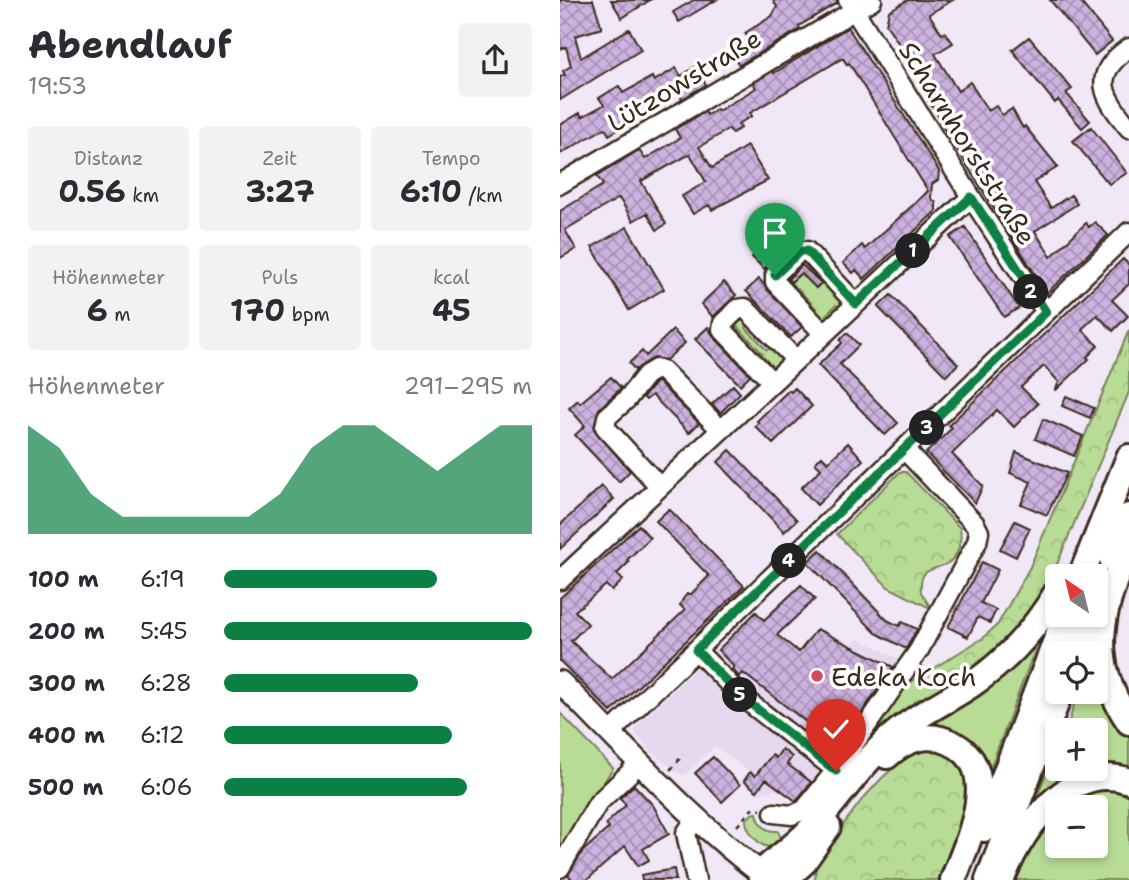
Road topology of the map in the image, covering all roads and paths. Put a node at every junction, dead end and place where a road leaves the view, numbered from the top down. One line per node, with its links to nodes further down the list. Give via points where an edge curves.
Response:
1 (872, 0): 2 (street, Lützowstraße)
2 (851, 5): 5 (street, Lützowstraße); 6 (street, Scharnhorststraße)
3 (1129, 48): 4 (street, via 1107,71 1104,90)
4 (1129, 128)
5 (560, 184)
6 (971, 197): 8 (street); 9 (street, Scharnhorststraße)
7 (1129, 232): 9 (street)
8 (856, 304): 10 (street); 10 (street, via 807,251 800,251 775,275 775,282)
9 (1046, 312): 14 (street)
10 (824, 334): 11 (street)
11 (796, 360): 12 (street); 12 (street, via 745,308 738,309 722,330)
12 (772, 382): 13 (street)
13 (721, 430): 16 (street); 16 (street, via 663,371 656,369 646,375 607,417 605,427)
14 (904, 449): 25 (street); 32 (street, via 971,519 979,537 919,650)
15 (1126, 465): 19 (highway, via 1101,493); 20 (highway)
16 (660, 487): 22 (street)
17 (1129, 516): 21 (highway)
18 (1129, 544): 28 (highway, via 1105,612 1101,647 1106,680)
19 (1071, 564)
20 (1086, 564)
21 (1108, 571)
22 (560, 580)
23 (1045, 610): 39 (highway, via 1002,661 888,740)
24 (1061, 627): 43 (highway)
25 (696, 650): 29 (street); 32 (street, via 742,697)
26 (560, 682): 29 (main road)
27 (1056, 704): 44 (highway)
28 (1129, 722)
29 (610, 733): 31 (main road)
30 (682, 754): 33 (path)
31 (639, 764): 36 (main road); 38 (street, via 598,803)
32 (836, 771): 35 (street, via 804,810 792,815)
33 (666, 774)
34 (1129, 781): 45 (highway, via 1099,776 1065,790 1031,828)
35 (774, 813): 37 (path, via 752,808)
36 (697, 817): 39 (main road); 40 (street, via 686,833)
37 (737, 826)
38 (560, 868)
39 (761, 878)
40 (696, 880)
41 (784, 880): 42 (highway, via 802,864 878,765 893,750 923,737 959,747 978,774 978,805)
42 (953, 880)
43 (964, 880)
44 (988, 880)
45 (1002, 880)

